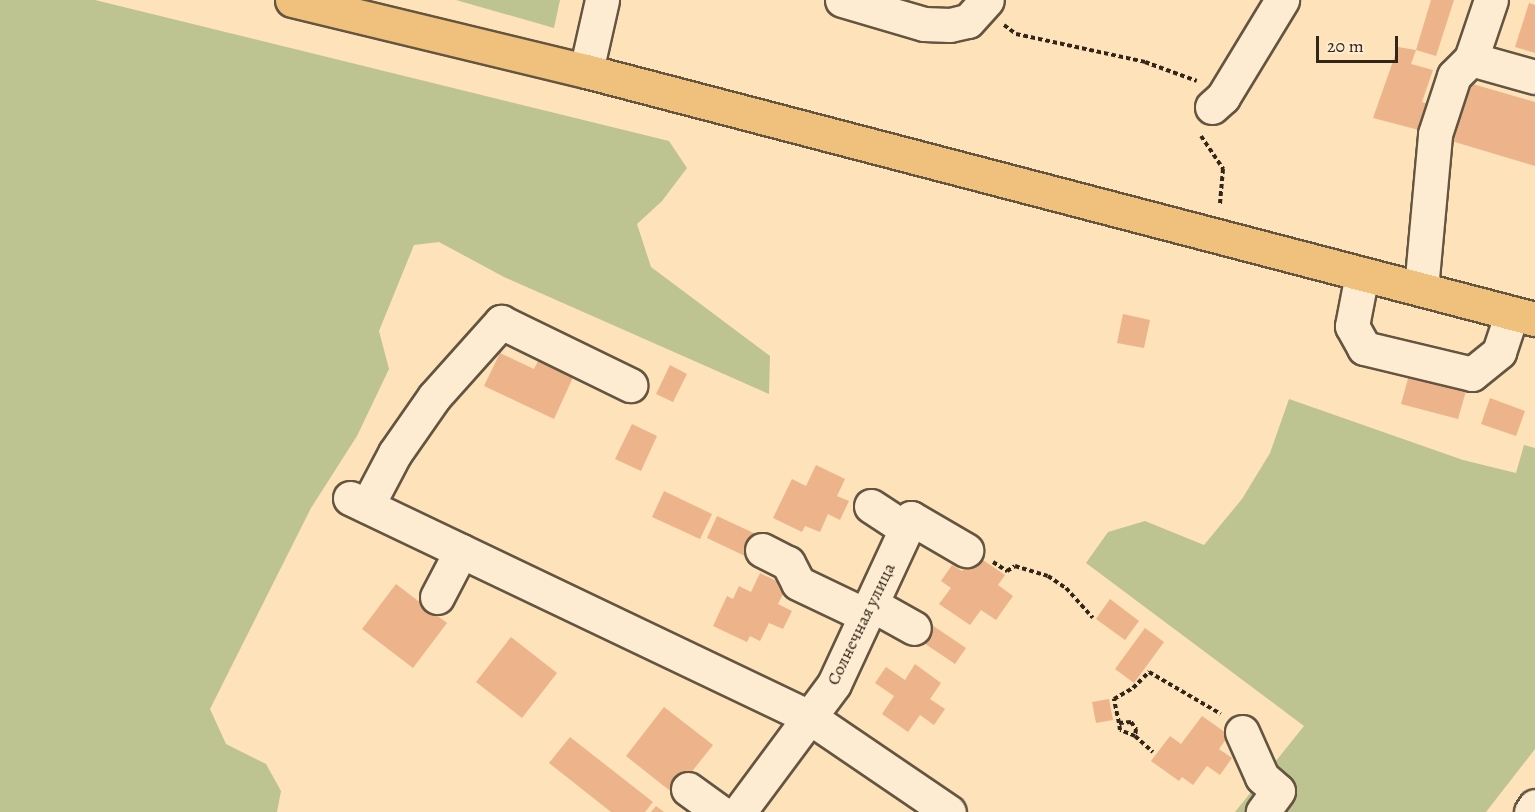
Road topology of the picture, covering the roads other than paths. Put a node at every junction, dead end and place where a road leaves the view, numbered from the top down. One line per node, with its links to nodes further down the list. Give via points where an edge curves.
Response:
1 (292, 0): 8 (main road)
2 (602, 0): 8 (street)
3 (842, 0): 6 (street, via 924,24 950,26 968,21)
4 (1282, 0): 10 (street)
5 (1491, 0): 7 (street)
6 (985, 4)
7 (1471, 59): 9 (street); 12 (street, via 1454,76 1435,134)
8 (586, 71): 11 (main road)
9 (1535, 77)
10 (1218, 102)
11 (1362, 274): 12 (main road); 13 (street, via 1352,326 1364,348 1472,374 1499,352)
12 (1421, 289): 13 (main road)
13 (1524, 316)
14 (630, 385): 19 (street, via 501,322 434,398 359,502)
15 (871, 506): 16 (street)
16 (908, 523): 18 (street); 21 (street, Солнечная улица)
17 (762, 550): 21 (street, via 788,563 798,583)
18 (966, 550)
19 (461, 551): 20 (street); 23 (street)
20 (437, 597)
21 (868, 610): 22 (street); 23 (street, Солнечная улица, via 834,684)
22 (914, 628)
23 (809, 717): 27 (street); 30 (street, Солнечная улица)
24 (1242, 732): 26 (street)
25 (688, 789): 29 (street)
26 (1271, 801)
27 (932, 807)
28 (1535, 807): 31 (street)
29 (720, 812)
30 (739, 812)
31 (1531, 812)

